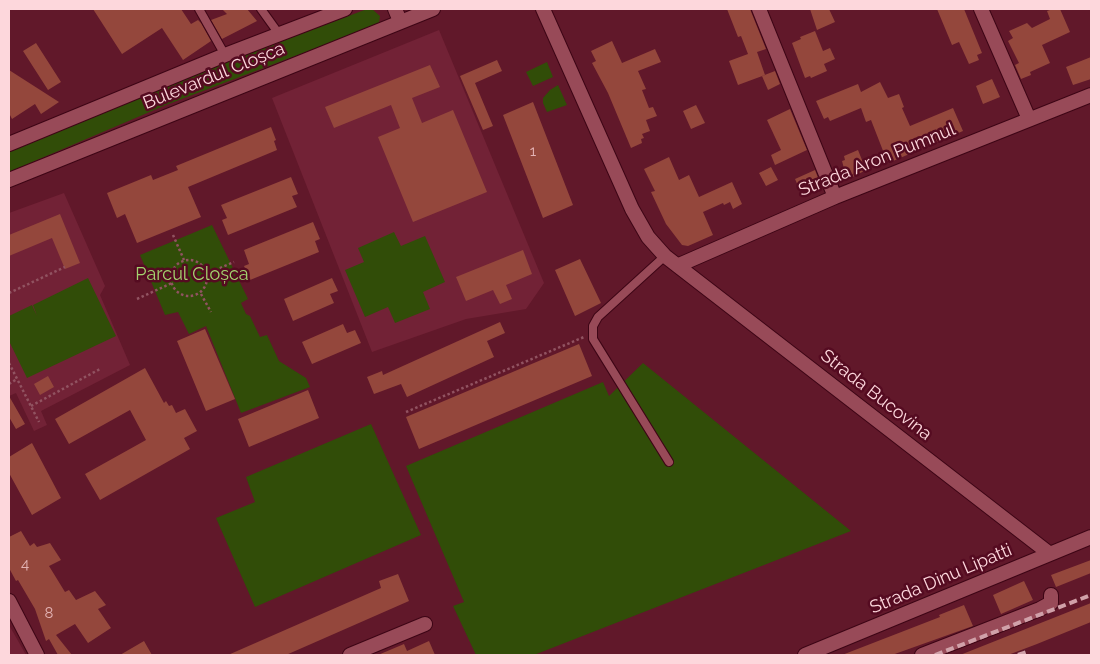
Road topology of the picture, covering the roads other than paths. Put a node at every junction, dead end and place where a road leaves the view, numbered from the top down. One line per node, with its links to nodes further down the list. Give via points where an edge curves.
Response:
1 (199, 9): 10 (lane)
2 (261, 9): 9 (lane)
3 (345, 9): 9 (street, Bulevardul Cloșca)
4 (433, 9): 8 (street, Bulevardul Cloșca)
5 (543, 9): 16 (street, Strada Bucovina, via 632,209 648,237)
6 (759, 9): 15 (street)
7 (981, 9): 12 (street)
8 (397, 15): 14 (street, Bulevardul Cloșca)
9 (279, 34): 10 (street, Bulevardul Cloșca)
10 (225, 55): 13 (street, Bulevardul Cloșca)
11 (1091, 95): 12 (street, Strada Aron Pumnul)
12 (1029, 119): 15 (street, Strada Aron Pumnul)
13 (9, 144)
14 (9, 180)
15 (835, 196): 17 (street, Strada Aron Pumnul)
16 (665, 256): 17 (street, Strada Bucovina); 18 (lane, via 598,317 592,339)
17 (679, 265): 20 (street, Strada Bucovina)
18 (669, 462)
19 (1091, 537): 20 (street, Strada Dinu Lipatti)
20 (1050, 554): 26 (street, Strada Dinu Lipatti)
21 (1051, 594): 27 (street, via 1051,603 1040,609)
22 (9, 602): 24 (street)
23 (425, 624): 25 (street)
24 (37, 655)
25 (350, 655)
26 (805, 655)
27 (922, 655)

